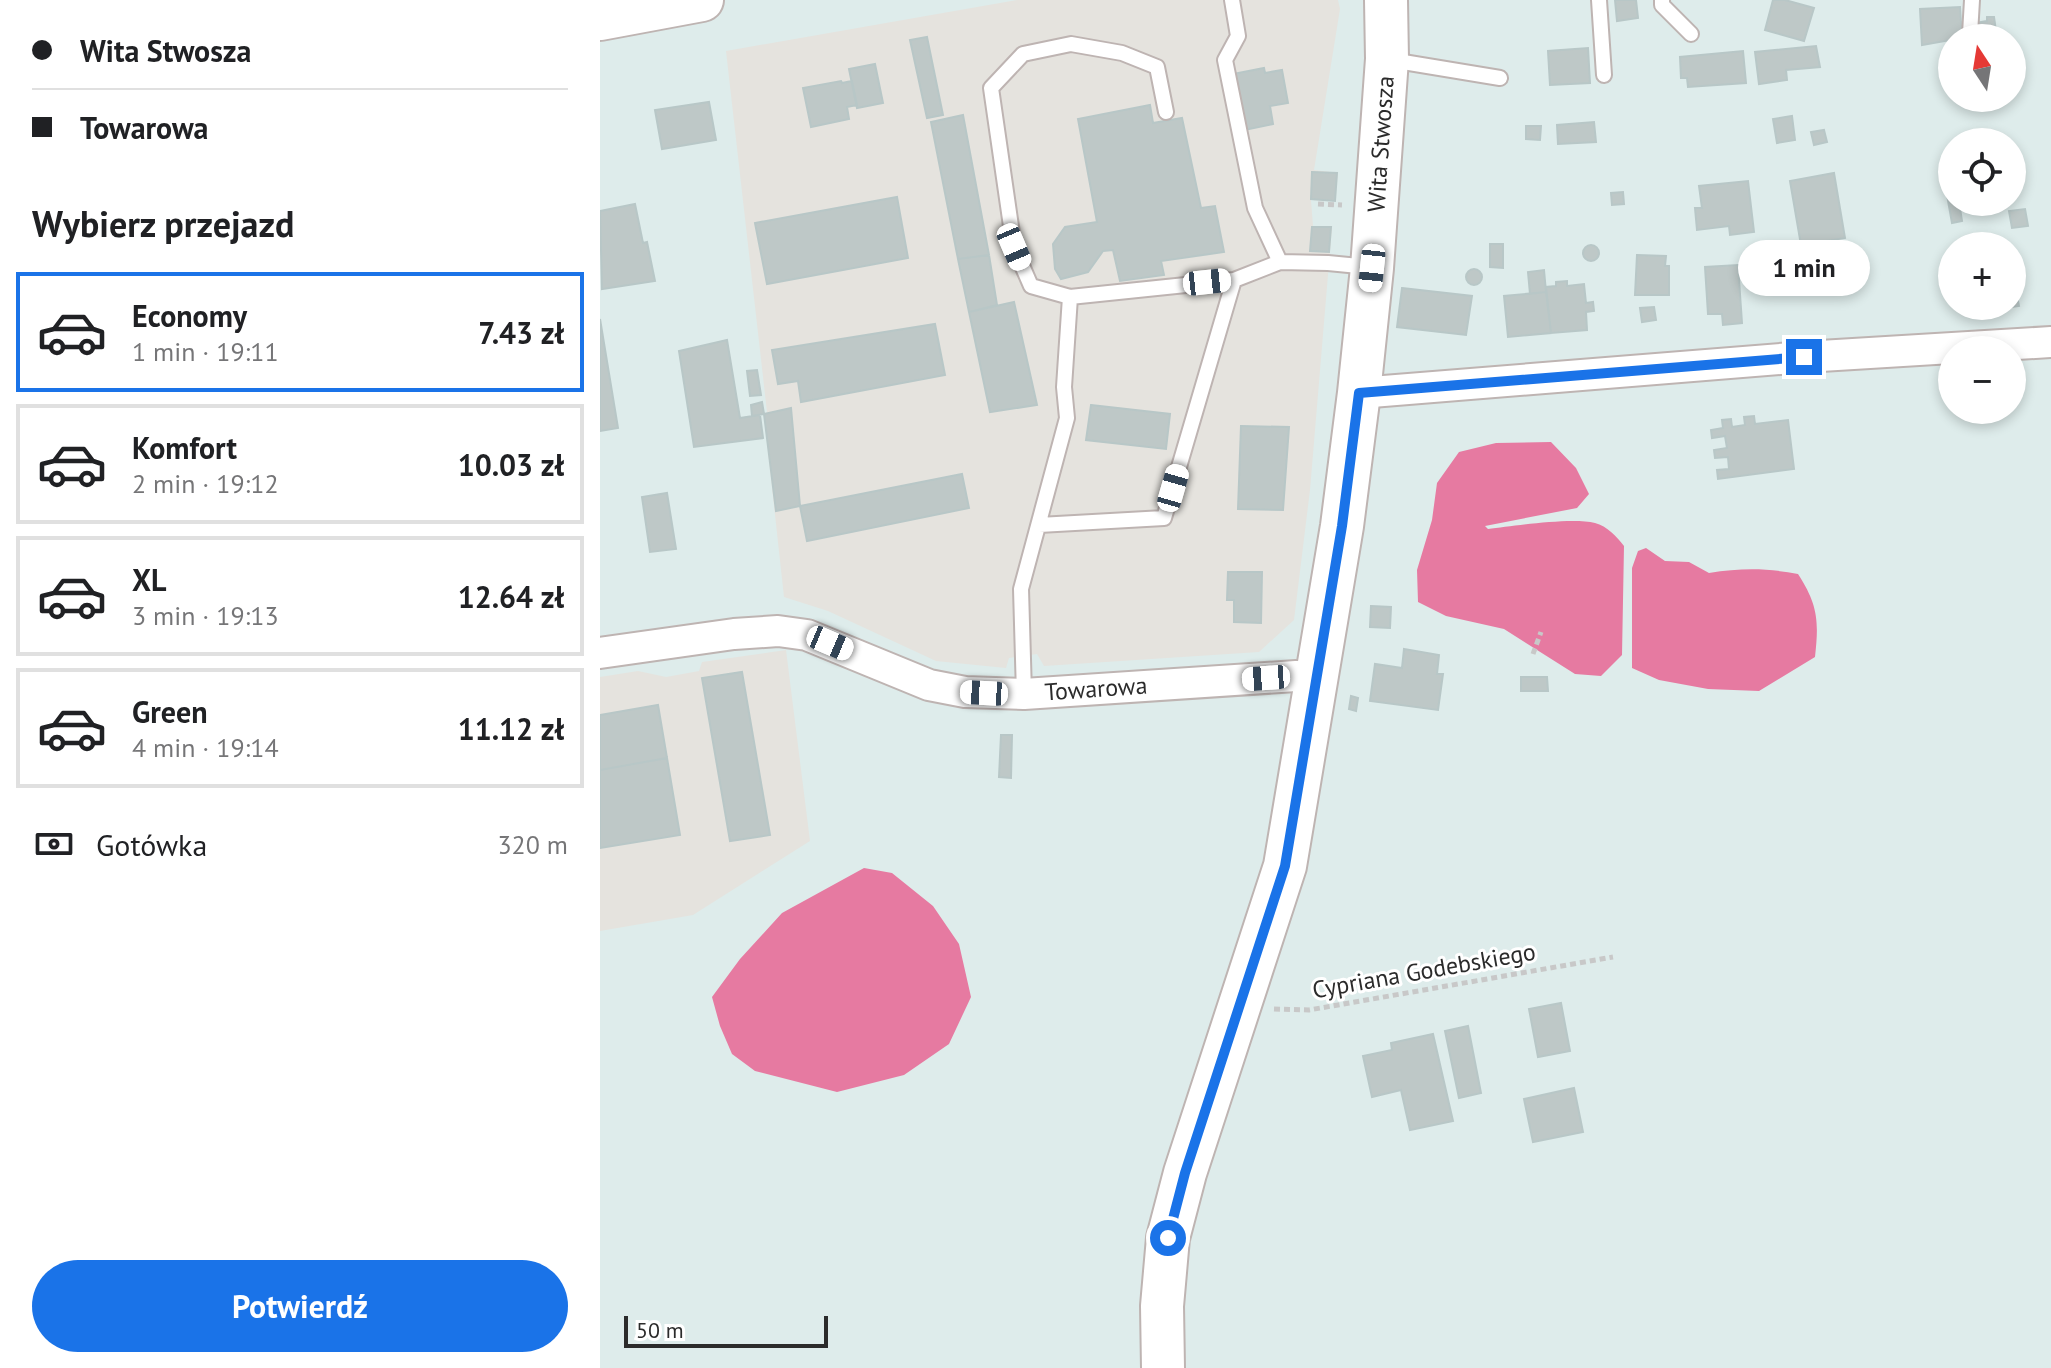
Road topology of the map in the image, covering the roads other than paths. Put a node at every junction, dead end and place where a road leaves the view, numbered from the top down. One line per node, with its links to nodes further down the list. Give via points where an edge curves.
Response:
1 (702, 0): 7 (street)
2 (1232, 0): 14 (lane, via 1238,36 1225,60 1255,208)
3 (1386, 0): 10 (street, Wita Stwosza)
4 (1599, 0): 11 (lane)
5 (1662, 0): 9 (lane)
6 (1972, 0): 8 (lane)
7 (600, 19)
8 (1971, 24)
9 (1691, 34)
10 (1387, 59): 12 (lane); 15 (street, Wita Stwosza)
11 (1604, 75)
12 (1500, 78)
13 (1166, 112): 17 (lane, via 1157,67 1122,53 1071,44 1023,54 991,88 1014,247 1031,286)
14 (1280, 262): 15 (lane); 16 (lane)
15 (1372, 268): 19 (street, Wita Stwosza)
16 (1234, 280): 17 (lane); 20 (lane, via 1164,518)
17 (1070, 297): 20 (lane, via 1067,418)
18 (2051, 342): 19 (street)
19 (1359, 393): 22 (street, Wita Stwosza)
20 (1039, 525): 23 (lane, via 1021,589)
21 (600, 653): 23 (street, Towarowa, via 778,631 830,643 929,685)
22 (1317, 678): 23 (street, Towarowa); 24 (street, Wita Stwosza, via 1285,866 1168,1238)
23 (1024, 694)
24 (1163, 1368)

